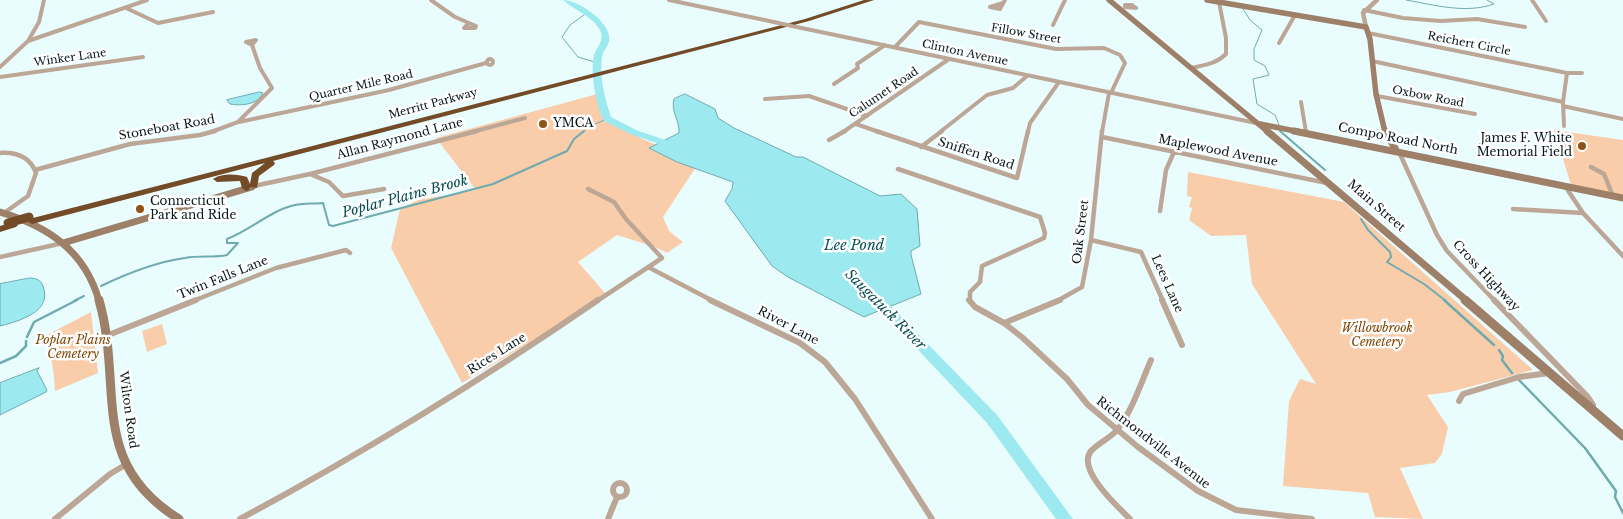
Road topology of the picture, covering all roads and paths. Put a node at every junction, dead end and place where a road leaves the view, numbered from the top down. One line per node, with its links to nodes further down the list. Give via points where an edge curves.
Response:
1 (44, 0): 24 (street, via 39,22)
2 (147, 0): 15 (street)
3 (432, 0): 20 (street)
4 (669, 0): 27 (street, Clinton Avenue, bridge)
5 (859, 0): 33 (highway, Merritt Parkway)
6 (871, 0): 33 (highway, Merritt Parkway, via 818,17)
7 (1065, 0): 21 (street)
8 (1109, 0): 35 (main road, Main Street)
9 (1131, 0): 14 (street)
10 (1207, 0): 13 (main road)
11 (1377, 0): 16 (street)
12 (1532, 0): 19 (street)
13 (1219, 2): 18 (main road); 35 (street, via 1229,50 1213,63)
14 (1132, 5)
15 (126, 8): 17 (street, via 158,23); 24 (street)
16 (1364, 10): 22 (street, via 1403,18 1477,19); 23 (street, Cross Highway, via 1362,16)
17 (214, 12)
18 (1295, 15): 23 (main road); 25 (street)
19 (1546, 21)
20 (468, 24)
21 (1053, 25)
22 (1525, 27)
23 (1367, 30): 31 (main road, Cross Highway); 36 (street, Reichert Circle)
24 (28, 41): 34 (street)
25 (1279, 43)
26 (252, 45): 52 (street, Stoneboat Road, via 272,88)
27 (886, 45): 28 (street, Clinton Avenue); 42 (street)
28 (895, 47): 30 (street, Clinton Avenue); 43 (street, Fillow Street, via 920,22 1056,50 1104,48 1120,55 1125,62)
29 (143, 57): 39 (street, Winker Lane)
30 (949, 59): 38 (street, Clinton Avenue); 49 (street, Calumet Road)
31 (1372, 61): 44 (main road, Cross Highway); 47 (street)
32 (486, 64): 52 (street, Quarter Mile Road, via 389,90)
33 (621, 66): 40 (highway, Merritt Parkway)
34 (0, 67)
35 (1191, 68): 53 (main road, Main Street)
36 (1567, 73): 37 (street, Reichert Circle); 47 (street)
37 (1582, 73)
38 (1027, 76): 41 (street, Clinton Avenue); 60 (street, via 1013,88 987,95)
39 (0, 77)
40 (574, 78): 56 (highway, Merritt Parkway); 79 (highway, Merritt Parkway)
41 (1059, 82): 43 (street, Clinton Avenue); 60 (street, Sniffen Road, via 1030,123 1017,178)
42 (834, 84)
43 (1110, 93): 53 (street, Clinton Avenue); 58 (street, Oak Street)
44 (1377, 96): 48 (street, Oxbow Road); 61 (main road, Cross Highway, via 1389,145)
45 (765, 99): 49 (street, via 809,96)
46 (1301, 102): 57 (street)
47 (1563, 104): 51 (street); 55 (street)
48 (1475, 114)
49 (867, 116): 54 (street, Calumet Road)
50 (524, 118): 67 (street, Allan Raymond Lane)
51 (1623, 119)
52 (238, 122): 66 (street, Stoneboat Road, via 200,135 130,144)
53 (1257, 123): 57 (main road, Compo Road North); 68 (main road, Main Street)
54 (856, 124): 59 (street, Calumet Road); 60 (street, Sniffen Road)
55 (1564, 126)
56 (388, 129): 70 (highway, via 266,165 255,175); 75 (highway, Merritt Parkway)
57 (1306, 133): 61 (main road, Compo Road North)
58 (1102, 138): 62 (street, Maplewood Avenue); 81 (street, Oak Street)
59 (828, 140)
60 (921, 147)
61 (1396, 150): 69 (main road, Compo Road North); 93 (street, Cross Highway, via 1447,251 1587,396 1593,405)
62 (1174, 152): 68 (street, Maplewood Avenue); 77 (street, via 1166,170)
63 (0, 153): 66 (street, via 21,156)
64 (1591, 167): 73 (street, via 1604,174)
65 (898, 169): 87 (street, Richmondville Avenue, via 1040,218 1044,238 982,266 980,282 968,296 975,307)
66 (35, 170): 80 (street, via 28,196)
67 (310, 174): 70 (street, Allan Raymond Lane); 71 (street, via 329,182 343,196)
68 (1330, 183): 91 (main road, Main Street)
69 (1565, 186): 73 (main road, Compo Road North); 78 (street)
70 (250, 187): 75 (highway, via 244,179 225,178); 82 (main road, Allan Raymond Lane)
71 (384, 189)
72 (588, 190): 86 (street, Rices Lane, via 614,202 660,255 661,260)
73 (1613, 196): 74 (main road, Compo Road North)
74 (1623, 198)
75 (113, 200): 79 (highway, Merritt Parkway)
76 (1513, 209): 78 (street)
77 (1160, 211)
78 (1583, 213): 84 (street)
79 (30, 219): 80 (highway, Merritt Parkway)
80 (4, 221): 82 (main road, Wilton Road)
81 (1091, 240): 87 (street, Oak Street, via 1082,287 1060,300); 89 (street, Lees Lane, via 1140,252)
82 (63, 243): 85 (street); 88 (main road, Wilton Road, via 82,262 95,288)
83 (350, 253): 88 (street, Twin Falls Lane, via 346,250 334,252 276,268)
84 (1623, 256)
85 (0, 257)
86 (648, 267): 98 (street, Rices Lane, via 511,359); 103 (street, River Lane, via 813,352 851,393 908,477)
87 (1004, 323): 94 (street, Richmondville Avenue, via 1042,354 1088,405)
88 (106, 337): 96 (main road, Wilton Road, via 116,434)
89 (1182, 345)
90 (1151, 360): 94 (street)
91 (1550, 373): 92 (street, via 1501,382 1463,394); 93 (main road, Main Street)
92 (1459, 401)
93 (1591, 408): 95 (main road, Main Street)
94 (1118, 431): 104 (street, via 1088,454 1087,464 1092,475); 105 (street, Richmondville Avenue, via 1198,492 1224,506 1249,513)
95 (1623, 436)
96 (125, 465): 99 (street); 100 (main road, Wilton Road, via 143,491)
97 (618, 497): 102 (street)
98 (248, 517): 101 (street, Rices Lane)
99 (55, 519)
100 (179, 519)
101 (240, 519)
102 (608, 519)
103 (932, 519)
104 (1130, 519)
105 (1312, 519)

